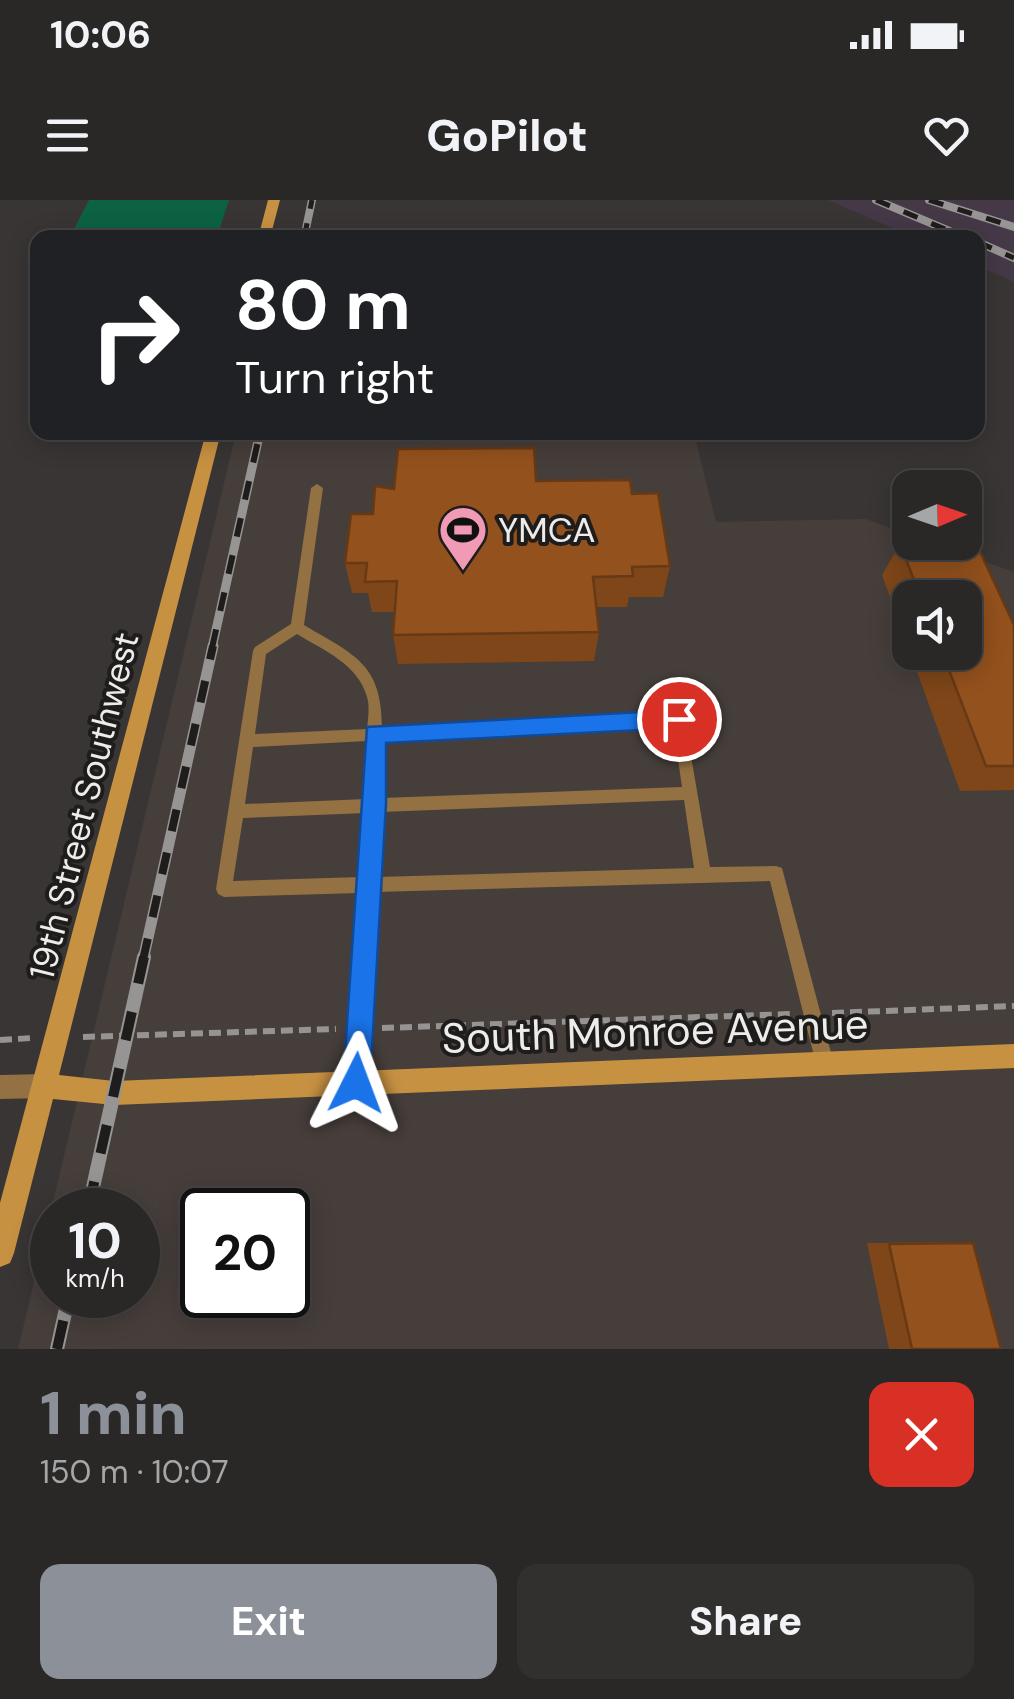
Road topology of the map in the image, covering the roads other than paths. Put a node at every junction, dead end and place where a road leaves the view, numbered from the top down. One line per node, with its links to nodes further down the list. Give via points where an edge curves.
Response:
1 (274, 200): 2 (main road)
2 (266, 230)
3 (212, 440): 16 (main road, 19th Street Southwest)
4 (317, 488): 5 (lane)
5 (297, 627): 6 (lane, via 348,658 364,676 375,699); 7 (lane, via 260,651)
6 (374, 734): 7 (lane); 8 (lane, via 679,719); 9 (lane)
7 (246, 741): 10 (lane)
8 (690, 793): 9 (lane); 11 (lane)
9 (374, 804): 10 (lane); 12 (lane)
10 (237, 810): 12 (lane, via 224,889)
11 (704, 875): 12 (lane); 14 (lane, via 776,873)
12 (367, 886): 15 (lane)
13 (1014, 1056): 14 (main road, South Monroe Avenue)
14 (825, 1064): 15 (main road, South Monroe Avenue)
15 (356, 1083): 16 (main road, South Monroe Avenue, via 114,1092)
16 (45, 1086): 17 (street, South Monroe Avenue); 18 (main road, 19th Street Southwest)
17 (0, 1087)
18 (0, 1252)

